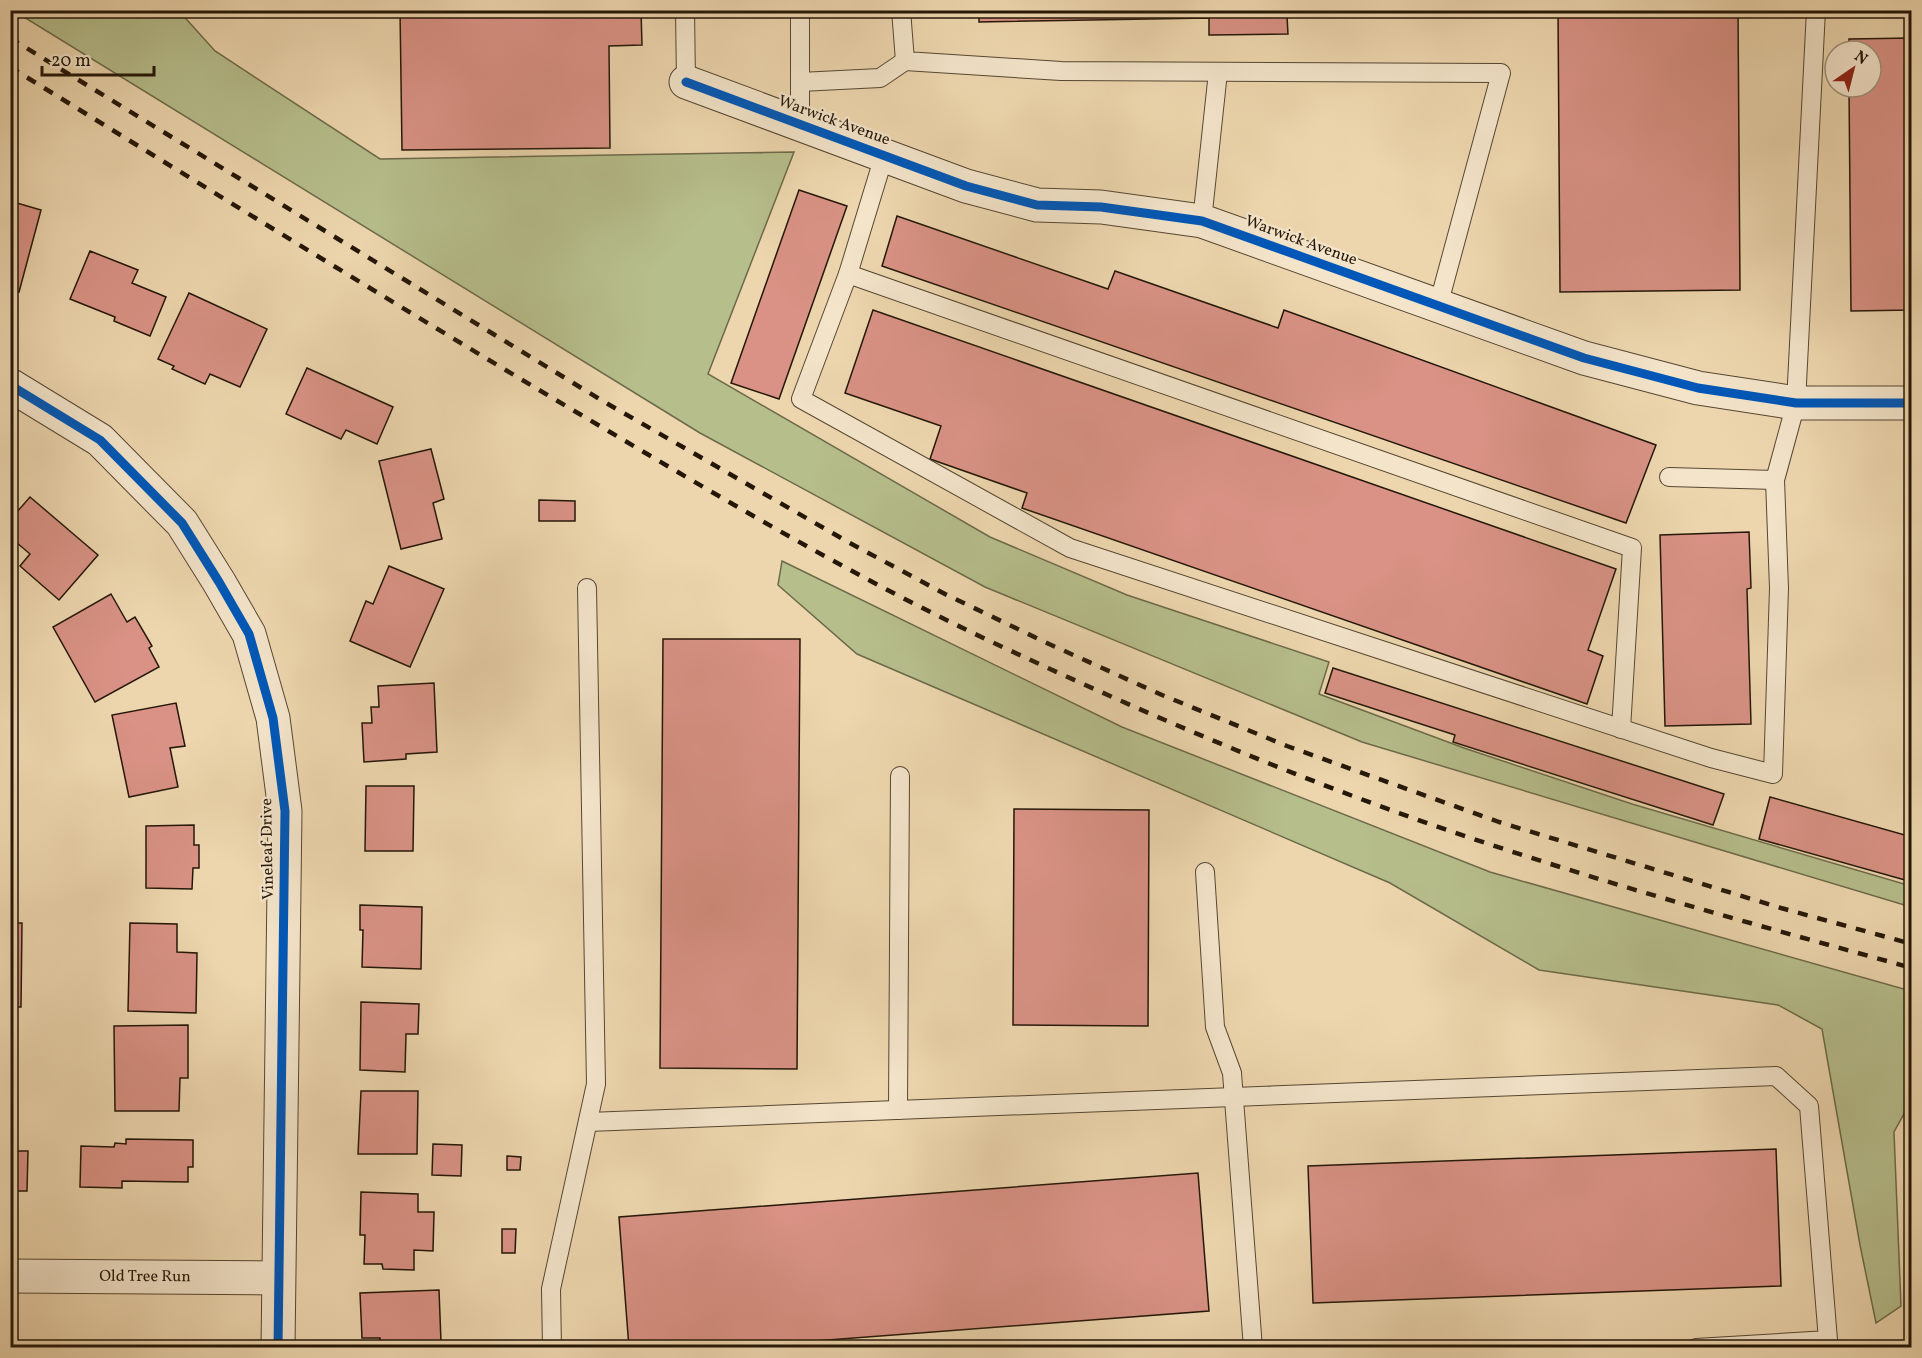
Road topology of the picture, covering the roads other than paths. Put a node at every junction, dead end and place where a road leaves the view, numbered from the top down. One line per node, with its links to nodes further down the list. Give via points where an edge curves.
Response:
1 (685, 10): 7 (lane)
2 (800, 10): 8 (lane)
3 (901, 10): 5 (lane)
4 (1816, 10): 16 (lane)
5 (905, 61): 6 (lane, via 1061,72); 8 (lane, via 880,78)
6 (1218, 72): 11 (lane); 13 (lane, via 1502,73)
7 (686, 82): 9 (street, Warwick Avenue)
8 (800, 82): 9 (lane)
9 (800, 125): 10 (street, Warwick Avenue)
10 (884, 156): 11 (street, Warwick Avenue, via 966,186 1037,205 1101,207); 12 (lane)
11 (1202, 221): 13 (street, Warwick Avenue)
12 (848, 274): 20 (lane, via 1632,548); 20 (lane, via 801,399 1070,548)
13 (1438, 306): 16 (street, Warwick Avenue, via 1584,358 1698,388)
14 (10, 385): 27 (street, Vineleaf Drive, via 100,440 182,523 249,634 273,718 285,811)
15 (1911, 402): 16 (street, Warwick Avenue)
16 (1796, 403): 18 (lane)
17 (1669, 477): 18 (lane)
18 (1775, 480): 20 (lane, via 1779,588 1773,774)
19 (587, 588): 25 (lane, via 596,1084)
20 (1621, 729)
21 (900, 776): 24 (lane)
22 (1205, 873): 23 (lane, via 1215,1027 1232,1073)
23 (1233, 1097): 24 (lane); 28 (lane, via 1776,1076 1809,1106); 31 (lane)
24 (898, 1110): 25 (lane)
25 (588, 1122): 30 (lane, via 551,1289)
26 (10, 1276): 27 (street, Old Tree Run)
27 (278, 1278): 29 (street, Vineleaf Drive)
28 (1829, 1344): 32 (lane)
29 (278, 1347)
30 (552, 1347)
31 (1253, 1347)
32 (1696, 1347)

